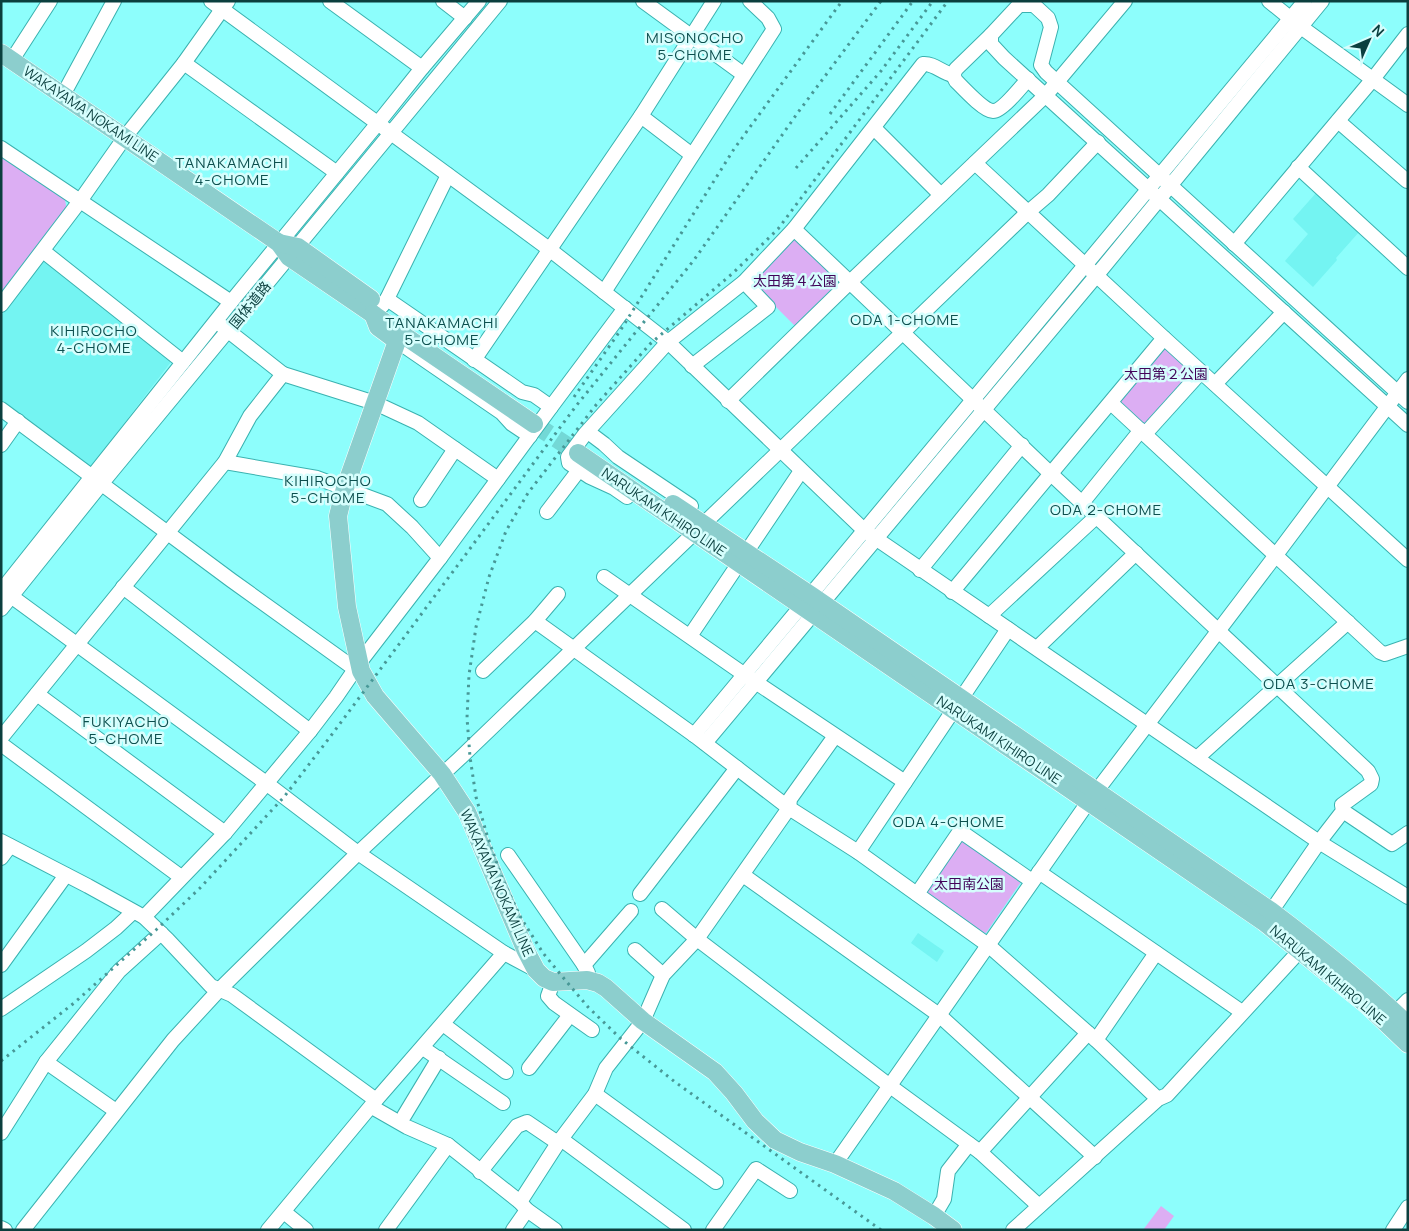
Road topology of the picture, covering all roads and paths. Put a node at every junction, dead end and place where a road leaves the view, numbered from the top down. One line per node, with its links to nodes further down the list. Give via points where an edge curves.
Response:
1 (50, 1): 21 (street)
2 (114, 1): 29 (street)
3 (330, 1): 23 (street)
4 (442, 1): 16 (street)
5 (478, 1): 16 (street, 国体道路)
6 (500, 1): 36 (street, 国体道路)
7 (643, 1): 20 (street)
8 (714, 1): 20 (street)
9 (750, 1): 24 (street, via 768,18 774,29)
10 (1125, 1): 28 (street)
11 (1268, 1): 17 (street)
12 (1305, 1): 17 (street)
13 (1322, 1): 17 (street)
14 (1034, 3): 19 (street, via 1019,5); 28 (street, via 1048,18 1051,27 1041,65)
15 (221, 4): 22 (street); 34 (street)
16 (465, 18): 23 (street, 国体道路)
17 (1295, 23): 27 (street); 46 (street)
18 (1408, 34): 27 (street)
19 (991, 35): 25 (street); 26 (street, via 991,44)
20 (692, 37): 24 (street); 32 (street)
21 (6, 57): 29 (main road, WAKAYAMA NOKAMI LINE)
22 (184, 64): 37 (street); 43 (street)
23 (422, 68): 34 (street, 国体道路)
24 (744, 74): 40 (street)
25 (953, 75): 26 (street, via 986,109 993,111 1000,108); 35 (street, via 945,74 929,63 923,64)
26 (1028, 79): 30 (street)
27 (1373, 79): 31 (street); 33 (street)
28 (1057, 82): 30 (street); 46 (street)
29 (63, 95): 37 (main road, WAKAYAMA NOKAMI LINE)
30 (1046, 95): 38 (street); 41 (street)
31 (1408, 105)
32 (641, 116): 40 (street); 54 (street)
33 (1338, 121): 42 (street); 45 (street)
34 (378, 123): 36 (street); 43 (street, 国体道路)
35 (874, 128): 47 (street); 51 (street)
36 (390, 133): 44 (street); 53 (street, 国体道路)
37 (125, 137): 49 (street); 53 (main road, WAKAYAMA NOKAMI LINE)
38 (1098, 142): 48 (street); 50 (street)
39 (1, 148): 49 (street)
40 (692, 155): 61 (street)
41 (975, 164): 47 (street); 50 (street)
42 (1298, 167): 52 (street); 57 (street)
43 (337, 173): 53 (street, 国体道路)
44 (448, 175): 54 (street); 64 (street)
45 (1408, 180)
46 (1165, 181): 48 (street); 52 (street)
47 (941, 194): 60 (street)
48 (1155, 194): 56 (street); 58 (street); 66 (street)
49 (80, 201): 55 (street); 62 (street)
50 (1027, 213): 56 (street); 69 (street)
51 (794, 229): 59 (street); 60 (street)
52 (1234, 244): 80 (street)
53 (288, 249): 62 (street, 国体道路); 64 (main road, WAKAYAMA NOKAMI LINE); 68 (street, 国体道路)
54 (550, 249): 61 (street); 73 (street)
55 (43, 251): 63 (street); 74 (street)
56 (1086, 265): 58 (street); 85 (street)
57 (1408, 268)
58 (1096, 276): 70 (street); 85 (street)
59 (744, 282): 72 (street); 75 (street, via 768,306)
60 (850, 282): 69 (street); 81 (street)
61 (604, 292): 65 (street)
62 (231, 302): 67 (street, 国体道路)
63 (1, 305)
64 (381, 307): 71 (main road, WAKAYAMA NOKAMI LINE, via 378,327); 73 (street); 88 (main road)
65 (625, 308): 72 (street); 88 (street)
66 (1284, 312): 79 (street); 86 (street)
67 (216, 320): 68 (street); 74 (street, 国体道路)
68 (229, 331): 77 (street); 101 (street, 国体道路)
69 (904, 332): 85 (street); 96 (street)
70 (1164, 338): 76 (street); 84 (street)
71 (397, 341): 83 (main road, WAKAYAMA NOKAMI LINE); 88 (street, via 502,413 512,424)
72 (668, 342): 75 (street); 95 (street)
73 (474, 360): 88 (street, via 522,392 534,395)
74 (183, 362): 101 (street, 国体道路)
75 (692, 366): 81 (street)
76 (1201, 372): 79 (street); 91 (street)
77 (283, 374): 83 (street); 97 (street, via 250,416)
78 (1408, 379): 80 (street)
79 (1215, 384): 103 (street)
80 (1397, 392): 82 (street); 86 (street)
81 (728, 401): 96 (street)
82 (1408, 402)
83 (375, 403): 94 (street, via 418,423); 102 (main road, WAKAYAMA NOKAMI LINE)
84 (1111, 403): 91 (street); 99 (street)
85 (979, 404): 93 (street); 110 (street)
86 (1388, 406): 90 (street); 103 (street)
87 (1, 409): 89 (street)
88 (539, 421): 100 (street)
89 (18, 422): 92 (street); 101 (street)
90 (1408, 425)
91 (1143, 432): 105 (street); 112 (street)
92 (1, 445)
93 (1022, 445): 99 (street); 116 (street)
94 (455, 449): 100 (street); 104 (street)
95 (582, 450): 106 (street); 108 (main road, NARUKAMI KIHIRO LINE)
96 (781, 452): 98 (street); 108 (street)
97 (225, 462): 102 (street, via 317,478); 109 (street)
98 (801, 471): 110 (street); 114 (street)
99 (1050, 473): 105 (street); 120 (street)
100 (498, 479): 113 (street)
101 (98, 480): 109 (street); 119 (street, 国体道路)
102 (345, 488): 113 (street, via 387,504); 135 (main road, WAKAYAMA NOKAMI LINE, via 338,516 340,543 347,607)
103 (1327, 488): 112 (street); 115 (street)
104 (421, 500)
105 (1082, 503): 107 (street)
106 (548, 512)
107 (1097, 516): 111 (street); 125 (street)
108 (698, 529): 114 (main road, NARUKAMI KIHIRO LINE); 122 (street)
109 (167, 533): 118 (street); 135 (street)
110 (870, 535): 116 (street); 123 (street)
111 (1136, 553): 129 (street); 134 (street)
112 (1276, 556): 127 (street); 129 (street)
113 (440, 558): 135 (street)
114 (743, 559): 123 (main road, NARUKAMI KIHIRO LINE); 130 (street)
115 (1408, 560)
116 (920, 570): 120 (street)
117 (604, 577): 122 (street)
118 (123, 587): 131 (street); 142 (street)
119 (4, 592): 124 (street, 国体道路); 131 (street)
120 (952, 592): 125 (street)
121 (558, 594): 126 (street)
122 (629, 595): 130 (street); 133 (street)
123 (813, 605): 137 (street); 140 (main road, NARUKAMI KIHIRO LINE)
124 (1, 609)
125 (989, 616): 128 (street)
126 (535, 621): 133 (street); 136 (street)
127 (1348, 622): 132 (street, via 1380,652 1386,654); 138 (street)
128 (1008, 629): 134 (street); 140 (street)
129 (1218, 631): 138 (street); 141 (street)
130 (690, 636): 137 (street)
131 (78, 644): 139 (street); 151 (street)
132 (1408, 646)
133 (574, 648): 145 (street); 149 (street)
134 (1037, 648): 141 (street)
135 (359, 667): 142 (street); 149 (main road, WAKAYAMA NOKAMI LINE, via 375,696)
136 (483, 671)
137 (751, 679): 143 (street); 145 (street)
138 (1277, 686): 147 (street); 154 (street, via 1372,778 1371,784 1342,805)
139 (37, 694): 144 (street); 155 (street)
140 (958, 704): 150 (street); 152 (main road, NARUKAMI KIHIRO LINE)
141 (1147, 726): 147 (street); 152 (street)
142 (310, 731): 151 (street)
143 (835, 736): 150 (street); 153 (street, via 790,799)
144 (1, 738)
145 (700, 739): 148 (street)
146 (1, 744): 166 (street)
147 (1198, 758): 157 (street)
148 (737, 768): 153 (street); 167 (street)
149 (442, 774): 160 (street); 182 (main road, WAKAYAMA NOKAMI LINE, via 468,812)
150 (904, 782): 159 (street)
151 (266, 783): 155 (street); 160 (street)
152 (1093, 796): 165 (street); 173 (main road, NARUKAMI KIHIRO LINE)
153 (789, 808): 159 (street); 164 (street)
154 (1343, 811): 156 (street, via 1392,844); 157 (street)
155 (225, 832): 166 (street)
156 (1408, 832)
157 (1319, 842): 169 (street); 173 (street)
158 (6, 844): 162 (street); 163 (street)
159 (858, 852): 168 (street)
160 (358, 854): 180 (street); 186 (street)
161 (508, 855): 183 (street)
162 (1, 858)
163 (66, 875): 172 (street); 181 (street)
164 (743, 875): 175 (street); 191 (street)
165 (1036, 876): 168 (street, via 960,831); 176 (street); 179 (street)
166 (181, 877): 172 (street)
167 (640, 894)
168 (917, 894): 176 (street)
169 (1408, 897)
170 (662, 909): 175 (street)
171 (631, 911): 183 (street)
172 (138, 915): 174 (street); 188 (street)
173 (1268, 916): 177 (main road, NARUKAMI KIHIRO LINE)
174 (161, 933): 186 (street, via 211,986); 200 (street, via 119,971)
175 (696, 939): 184 (street); 203 (street)
176 (988, 945): 191 (street); 196 (street)
177 (1305, 945): 189 (street); 192 (main road, NARUKAMI KIHIRO LINE, via 1377,995); 197 (main road, NARUKAMI KIHIRO LINE)
178 (635, 950): 184 (street)
179 (1156, 953): 189 (street); 196 (street)
180 (504, 954): 182 (street); 194 (street)
181 (1, 965)
182 (536, 970): 185 (main road, WAKAYAMA NOKAMI LINE)
183 (586, 973): 185 (main road); 193 (main road)
184 (663, 976): 193 (street)
185 (553, 982): 190 (street, via 548,996)
186 (219, 990): 207 (street, via 232,995); 209 (street, via 172,1040)
187 (1408, 1000): 192 (street)
188 (1, 1010)
189 (1242, 1012): 206 (street, via 1167,1095)
190 (570, 1015): 195 (street); 201 (street)
191 (939, 1015): 203 (street); 205 (street)
192 (1401, 1019)
193 (643, 1021): 204 (street, via 606,1068); 216 (main road, via 715,1072 754,1122 775,1140)
194 (443, 1024): 198 (street); 202 (street)
195 (592, 1030)
196 (1092, 1037): 205 (street); 206 (street)
197 (1408, 1044)
198 (423, 1048): 199 (street); 207 (street)
199 (439, 1058): 208 (street); 210 (street)
200 (46, 1062): 209 (street); 211 (street)
201 (529, 1068)
202 (506, 1072)
203 (890, 1086): 214 (street); 216 (street)
204 (595, 1094): 212 (street); 218 (street)
205 (1029, 1097): 214 (street); 215 (street)
206 (1158, 1099): 215 (street)
207 (374, 1103): 213 (street, via 407,1127); 223 (street)
208 (503, 1103)
209 (116, 1111): 228 (street)
210 (404, 1116)
211 (1, 1133)
212 (560, 1141): 217 (street, via 527,1122 517,1126); 220 (street); 233 (street)
213 (448, 1145): 217 (street); 226 (street)
214 (975, 1148): 221 (street); 224 (street, via 948,1171 944,1199)
215 (1095, 1157): 221 (street)
216 (835, 1164): 224 (main road, via 894,1191)
217 (480, 1172): 220 (street)
218 (716, 1182)
219 (790, 1191): 234 (street, via 756,1169)
220 (523, 1206): 231 (street); 232 (street)
221 (1039, 1206): 236 (street)
222 (1408, 1207): 237 (street)
223 (284, 1212): 229 (street); 230 (street)
224 (934, 1216): 235 (main road)
225 (1, 1228): 227 (street)
226 (390, 1228)
227 (5, 1230)
228 (23, 1230)
229 (268, 1230)
230 (306, 1230)
231 (513, 1230)
232 (555, 1230)
233 (684, 1230)
234 (713, 1230)
235 (953, 1230)
236 (1013, 1230)
237 (1393, 1230)

